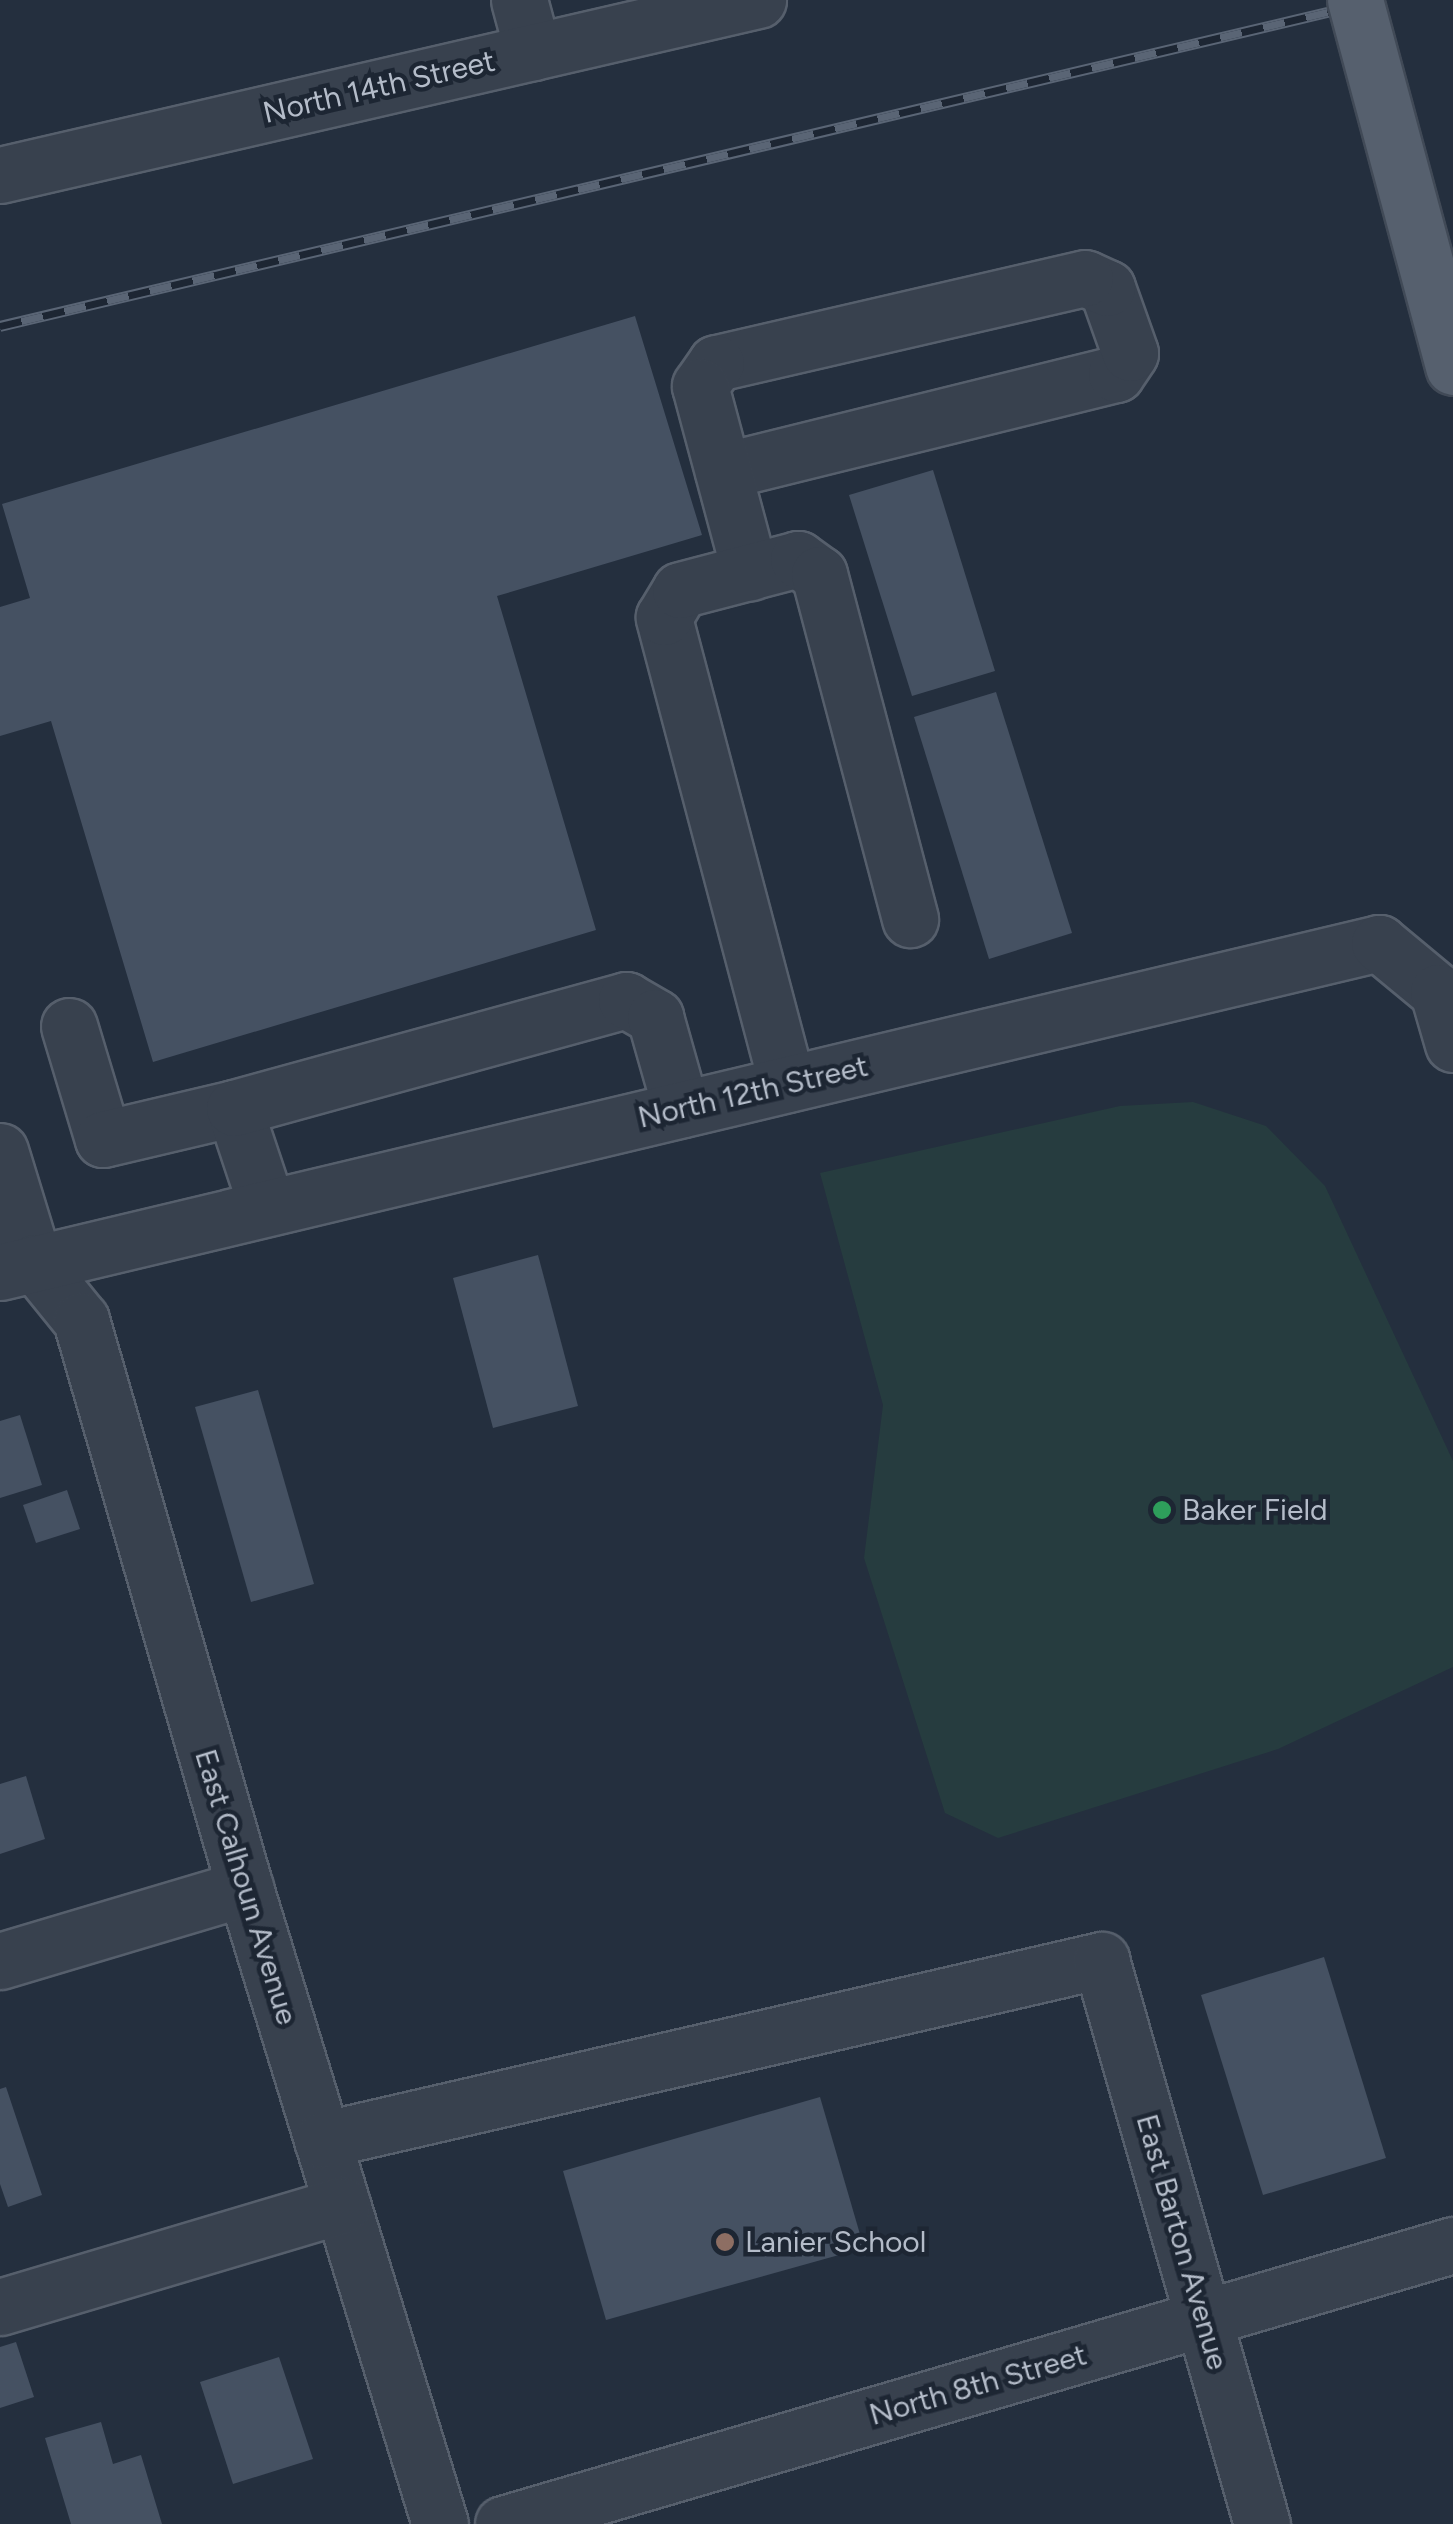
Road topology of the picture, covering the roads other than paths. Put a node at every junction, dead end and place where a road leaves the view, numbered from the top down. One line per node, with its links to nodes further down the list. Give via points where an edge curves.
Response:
1 (758, 0): 3 (street, North 14th Street)
2 (1355, 0): 5 (main road, bridge)
3 (526, 26): 4 (street, North 14th Street)
4 (0, 175)
5 (1453, 368)
6 (723, 470): 6 (street, via 700,386 716,362 1085,278 1107,288 1130,352 1116,374); 7 (street)
7 (750, 572): 8 (street, via 798,559 819,574); 11 (street, via 680,590 664,617)
8 (910, 918)
9 (69, 1026): 12 (street, via 103,1139)
10 (1453, 1044): 11 (street, North 12th Street, via 1438,992 1378,944)
11 (787, 1084): 13 (street, North 12th Street)
12 (234, 1108): 13 (street, via 626,1000 654,1017); 15 (street)
13 (681, 1109): 15 (street, North 12th Street)
14 (0, 1151): 16 (street)
15 (266, 1207): 16 (street, North 12th Street)
16 (17, 1267): 17 (street, East Calhoun Avenue, via 81,1320)
17 (245, 1888): 18 (street); 19 (street, East Calhoun Avenue)
18 (0, 1960)
19 (322, 2140): 20 (street, East Calhoun Avenue); 23 (street, East Barton Avenue, via 1100,1960)
20 (342, 2205): 22 (street); 24 (street, East Calhoun Avenue)
21 (1453, 2245): 23 (street, North 8th Street)
22 (0, 2308)
23 (1204, 2319): 25 (street, North 8th Street); 26 (street, East Barton Avenue)
24 (440, 2524)
25 (503, 2524)
26 (1262, 2524)

